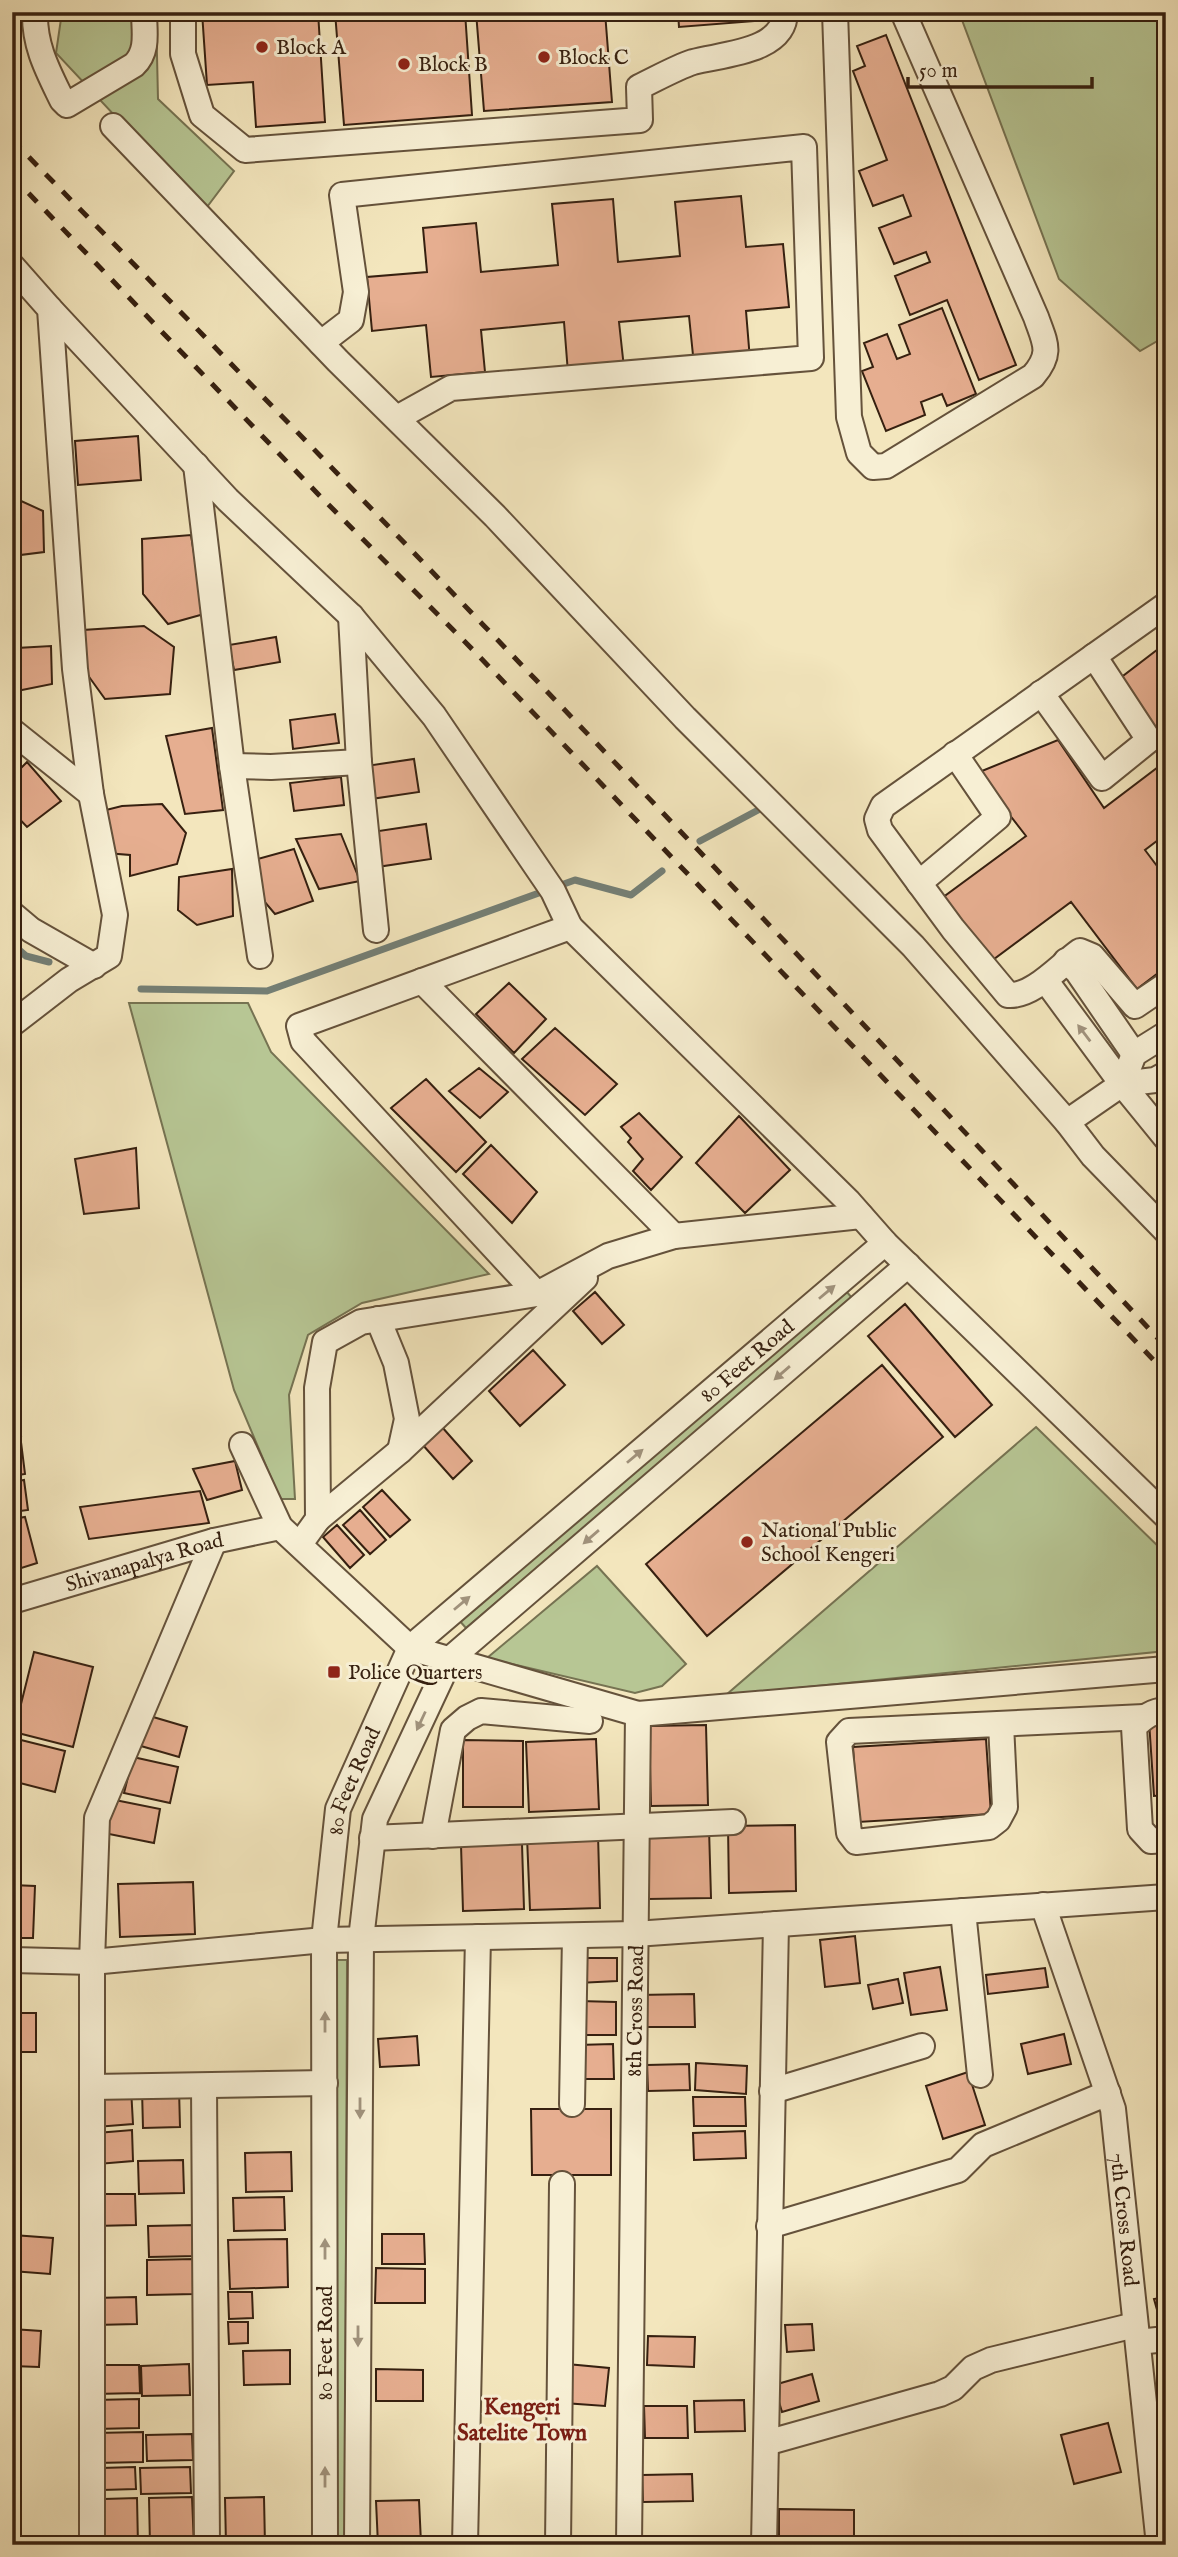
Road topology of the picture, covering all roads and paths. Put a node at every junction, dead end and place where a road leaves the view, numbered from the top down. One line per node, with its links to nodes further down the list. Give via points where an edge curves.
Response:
1 (35, 12): 2 (street, via 43,62 66,105 142,58)
2 (144, 12)
3 (183, 12): 4 (street, via 183,54 202,115 245,150 640,120 639,88 690,63 763,44 780,33)
4 (785, 12)
5 (835, 12): 6 (street, via 849,417 859,453 873,467 886,466 1032,376 1044,363 1046,345)
6 (903, 12)
7 (113, 126): 10 (street)
8 (12, 266): 9 (street)
9 (50, 309): 12 (street); 21 (street, via 75,669)
10 (321, 343): 11 (street); 11 (street, via 351,320 356,292 342,195 804,147 811,358 451,388)
11 (397, 418): 37 (street, via 912,946)
12 (195, 465): 14 (street); 20 (street)
13 (1166, 605): 15 (street)
14 (351, 616): 19 (street); 24 (street, via 435,716 549,885)
15 (1094, 656): 16 (street); 16 (street, via 1149,740 1102,778)
16 (1041, 693): 18 (street)
17 (12, 731): 21 (street)
18 (956, 754): 22 (street, via 998,817); 22 (street, via 883,806 877,819 880,830)
19 (359, 762): 20 (street); 25 (street)
20 (232, 766): 26 (street)
21 (92, 794): 28 (street, via 115,915 110,956)
22 (919, 883): 30 (street, via 1007,995 1015,996)
23 (12, 914): 28 (street)
24 (570, 927): 29 (street); 39 (street)
25 (376, 930)
26 (260, 956)
27 (1066, 961): 30 (street); 31 (street, via 1080,951 1092,956 1135,1006); 34 (street)
28 (94, 966): 32 (street)
29 (422, 981): 41 (street); 45 (street, via 299,1026 303,1041)
30 (1046, 981): 36 (street, one-way to 30)
31 (1166, 985)
32 (12, 1024)
33 (1166, 1034): 34 (street)
34 (1134, 1054): 36 (street)
35 (1166, 1073): 36 (street, via 1155,1080)
36 (1122, 1084): 37 (street); 38 (street)
37 (1068, 1122): 40 (street, via 1093,1156)
38 (1166, 1138)
39 (861, 1216): 41 (street); 42 (street)
40 (1166, 1231)
41 (674, 1236): 43 (street)
42 (885, 1243): 44 (street); 55 (street, 80 Feet Road, one-way to 42)
43 (608, 1256): 45 (street); 48 (street)
44 (908, 1265): 49 (street); 56 (street, 80 Feet Road, one-way to 56)
45 (537, 1294): 46 (street)
46 (378, 1319): 48 (street, via 396,1363 407,1419); 50 (street, via 361,1322 325,1342 317,1388)
47 (242, 1445): 51 (street)
48 (400, 1451): 50 (street)
49 (1166, 1516)
50 (318, 1520): 53 (street)
51 (280, 1527): 52 (street, Shivanapalya Road); 53 (street)
52 (214, 1541): 54 (street, Shivanapalya Road); 77 (street, via 97,1818)
53 (300, 1544): 55 (street)
54 (12, 1601)
55 (410, 1647): 56 (street); 75 (street, 80 Feet Road, via 338,1809)
56 (450, 1659): 59 (street); 65 (street, 80 Feet Road, one-way to 65, via 374,1819)
57 (1166, 1669): 59 (street)
58 (1155, 1713): 61 (street); 66 (street, via 1134,1727 1140,1829 1151,1841)
59 (638, 1714): 63 (street, 8th Cross Road)
60 (590, 1721): 64 (street, via 481,1711 467,1718 453,1730)
61 (1001, 1724): 61 (street, via 849,1731 839,1742 849,1833 856,1842 989,1827 1005,1807)
62 (733, 1822): 63 (street)
63 (637, 1825): 64 (street); 71 (street, 8th Cross Road)
64 (433, 1836): 65 (street)
65 (372, 1838): 74 (street, 80 Feet Road)
66 (1166, 1840)
67 (1166, 1896): 68 (street)
68 (1043, 1905): 69 (street); 84 (street, 7th Cross Road)
69 (963, 1911): 70 (street); 79 (street)
70 (776, 1924): 71 (street); 83 (street)
71 (635, 1934): 72 (street); 97 (street, 8th Cross Road)
72 (575, 1936): 73 (street); 85 (street)
73 (478, 1937): 74 (street); 95 (street)
74 (361, 1939): 75 (street); 94 (street, 80 Feet Road, one-way to 94)
75 (324, 1940): 77 (street); 80 (street, 80 Feet Road, one-way to 75)
76 (12, 1960): 77 (street)
77 (92, 1962): 82 (street)
78 (922, 2046): 83 (street)
79 (980, 2075)
80 (325, 2083): 81 (street); 93 (street, 80 Feet Road, one-way to 80)
81 (204, 2086): 82 (street); 92 (street)
82 (92, 2087): 91 (street)
83 (772, 2091): 87 (street)
84 (1108, 2093): 87 (street, via 983,2144 958,2170); 88 (street, 7th Cross Road)
85 (572, 2104)
86 (562, 2184): 96 (street)
87 (769, 2226): 90 (street)
88 (1136, 2334): 89 (street); 90 (street, via 992,2360 973,2368 940,2394); 99 (street, 7th Cross Road)
89 (1166, 2339)
90 (766, 2443): 98 (street)
91 (92, 2545)
92 (207, 2545)
93 (325, 2545)
94 (357, 2545)
95 (465, 2545)
96 (558, 2545)
97 (629, 2545)
98 (764, 2545)
99 (1159, 2545)

